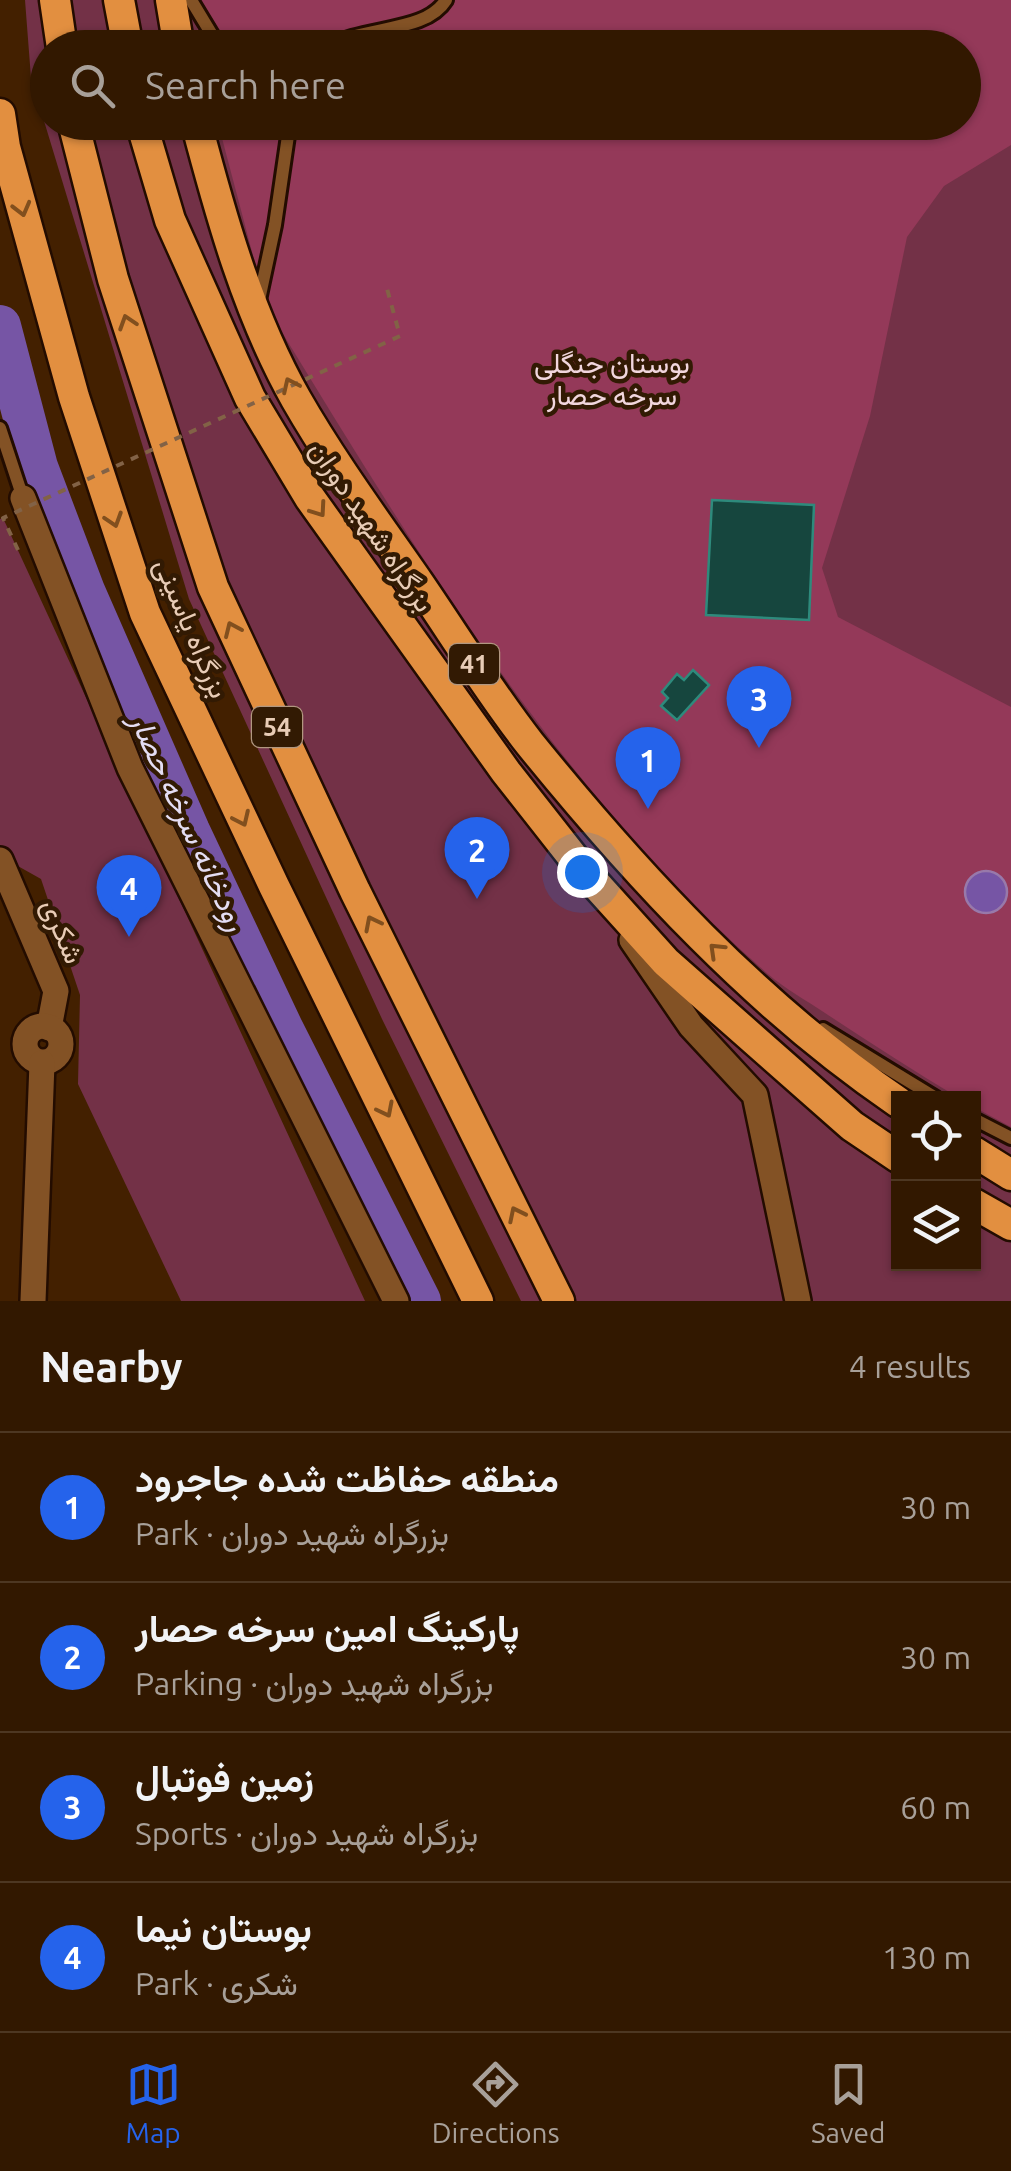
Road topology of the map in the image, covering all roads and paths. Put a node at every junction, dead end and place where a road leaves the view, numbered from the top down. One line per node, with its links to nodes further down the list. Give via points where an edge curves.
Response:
1 (54, 0): 6 (highway)
2 (119, 0): 7 (highway)
3 (171, 0): 8 (highway)
4 (192, 0): 9 (lane)
5 (446, 0): 10 (lane, via 432,18)
6 (59, 30)
7 (125, 30)
8 (176, 30)
9 (210, 30)
10 (373, 30)
11 (0, 114): 35 (highway, بزرگراه یاسینی / 54, one-way to 35, via 74,398 144,612)
12 (78, 140): 36 (highway, بزرگراه یاسینی / 54, one-way to 12, via 213,587 113,279)
13 (146, 140): 22 (highway, بزرگراه شهید دوران / 41, one-way to 22, via 170,220 250,398 350,555)
14 (201, 140): 17 (highway, بزرگراه شهید دوران / 41)
15 (287, 140): 17 (lane)
16 (386, 285): 20 (path, bridge, via 400,336 3,518)
17 (256, 312): 23 (highway, بزرگراه شهید دوران / 41, one-way to 17, via 612,841 528,741 296,399)
18 (1, 437): 19 (lane)
19 (23, 498): 34 (street, via 130,768)
20 (18, 550)
21 (0, 860): 33 (street, شکری, via 56,991 49,1028 60,1048 42,1062)
22 (584, 870): 28 (highway, بزرگراه شهید دوران / 41, via 666,962 852,1126); 37 (street, via 690,1026 754,1095)
23 (763, 995): 24 (lane); 25 (highway, بزرگراه شهید دوران / 41)
24 (924, 1091)
25 (891, 1096)
26 (981, 1122): 27 (lane)
27 (1011, 1138)
28 (891, 1152)
29 (981, 1156): 30 (highway)
30 (1011, 1175)
31 (981, 1208): 32 (highway)
32 (1011, 1225)
33 (33, 1301)
34 (396, 1301)
35 (478, 1301)
36 (559, 1301)
37 (798, 1301)

